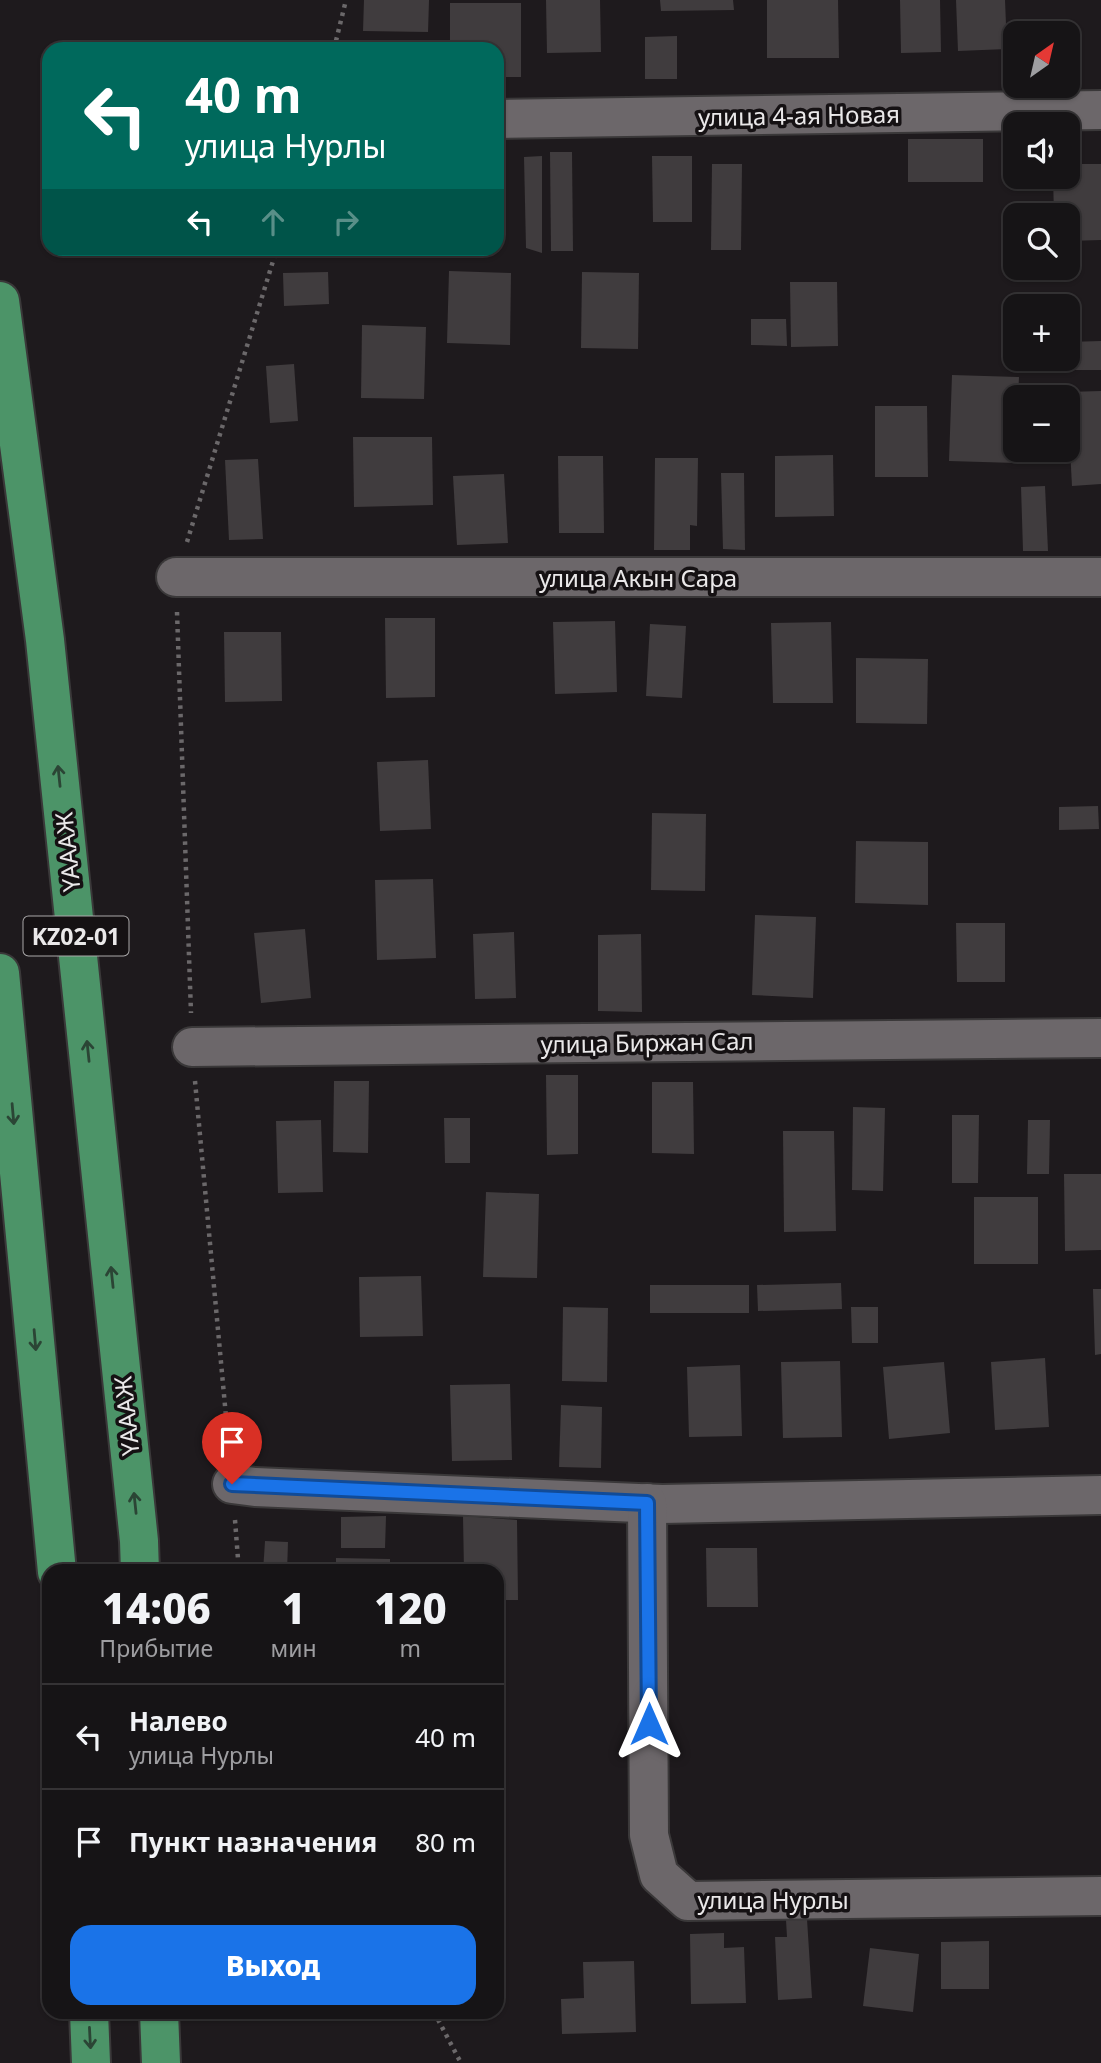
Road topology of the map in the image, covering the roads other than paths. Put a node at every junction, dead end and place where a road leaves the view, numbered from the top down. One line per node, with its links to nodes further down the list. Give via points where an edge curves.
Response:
1 (1101, 110): 2 (street, улица 4-ая Новая)
2 (504, 119)
3 (0, 301): 13 (highway, ҮАААЖ / KZ02-01, one-way to 3, via 46,654)
4 (176, 577): 5 (street, улица Акын Сара)
5 (1101, 577)
6 (0, 973): 12 (highway, KZ02-01, one-way to 12)
7 (1101, 1038): 8 (street, улица Биржан Сал)
8 (192, 1047)
9 (232, 1484): 11 (street)
10 (1101, 1496): 11 (street)
11 (647, 1503): 14 (street, улица Нурлы, via 649,1835 659,1875 688,1901)
12 (56, 1564)
13 (140, 1564)
14 (1101, 1896)
15 (89, 2019): 17 (highway, one-way to 17)
16 (159, 2019): 18 (highway)
17 (91, 2063)
18 (161, 2063)

